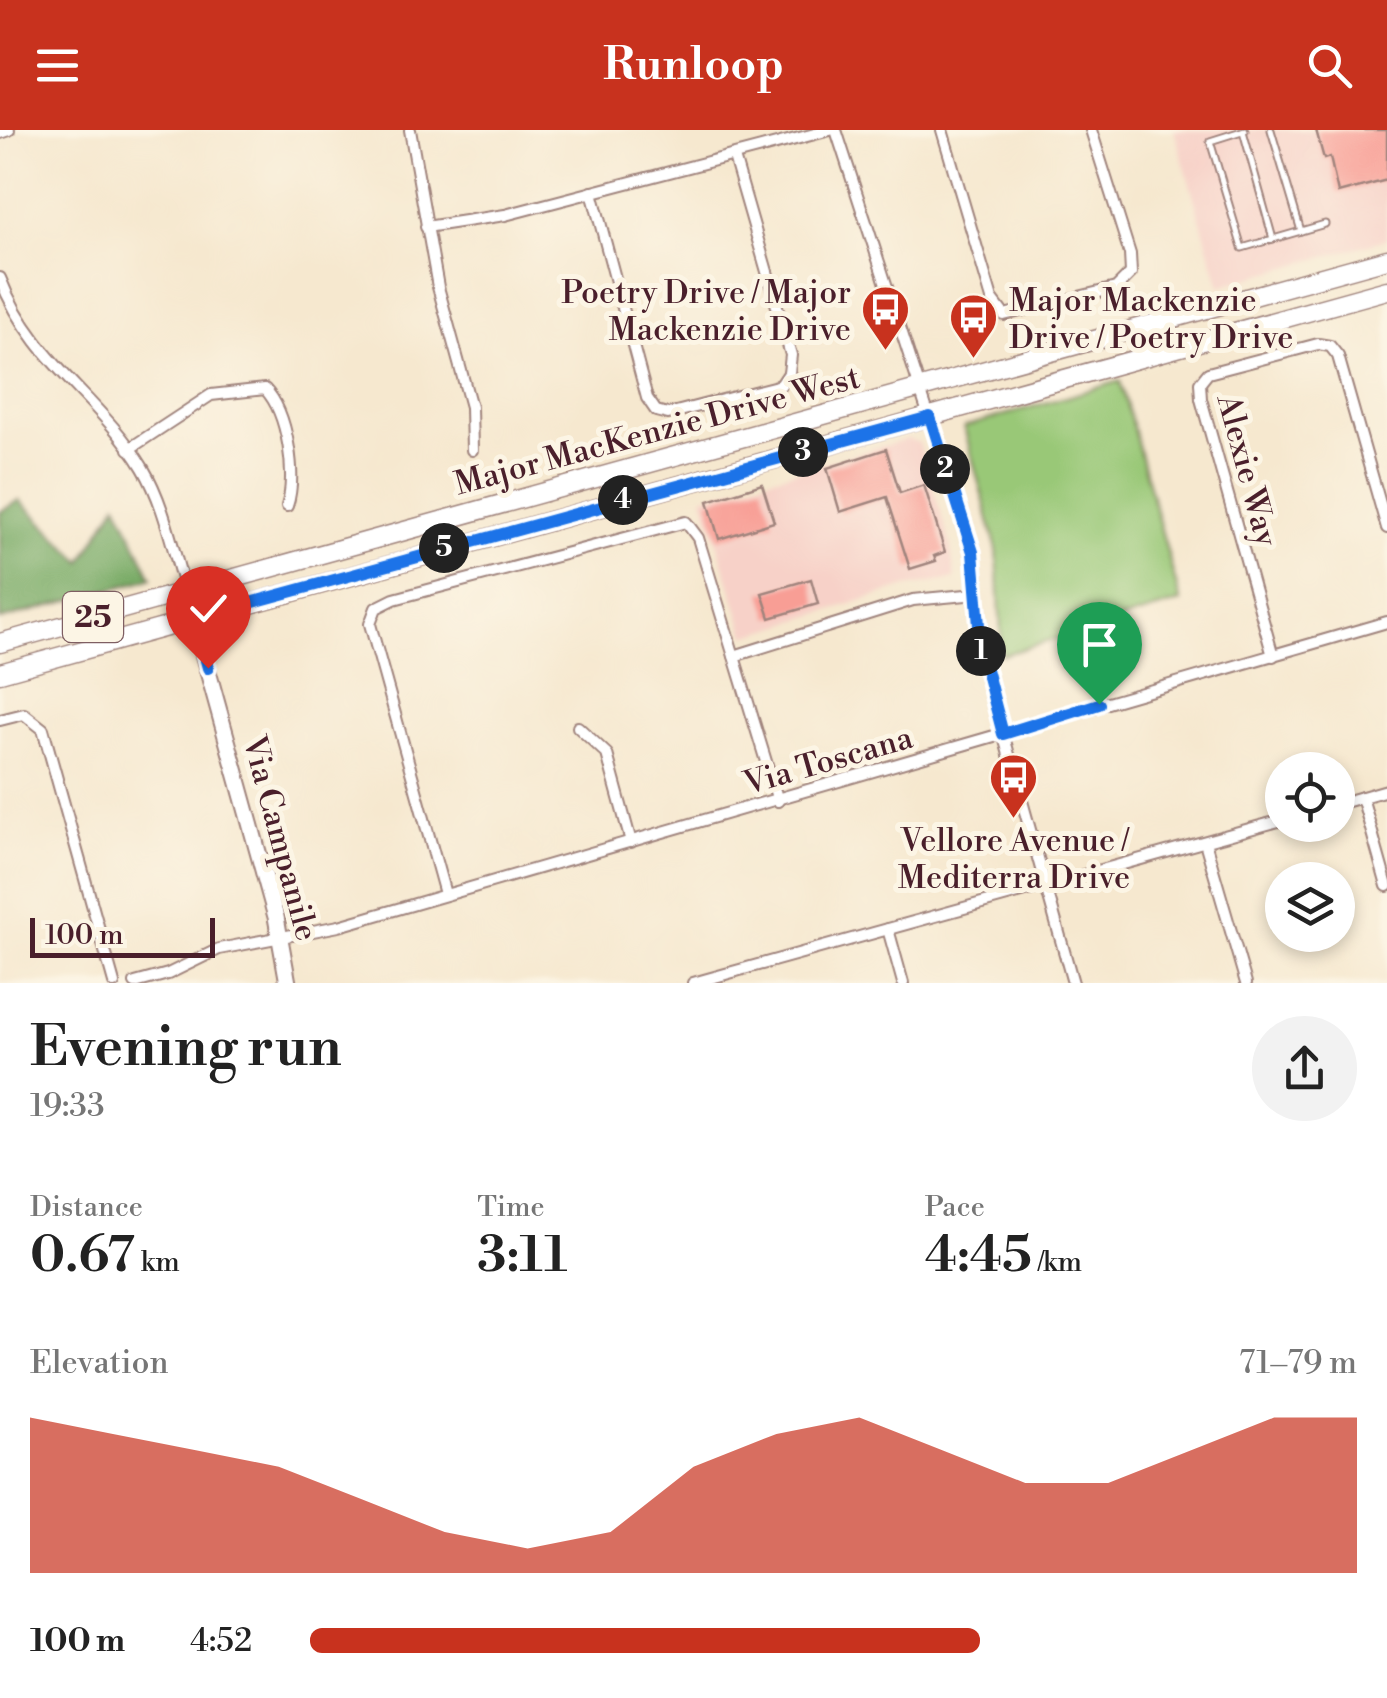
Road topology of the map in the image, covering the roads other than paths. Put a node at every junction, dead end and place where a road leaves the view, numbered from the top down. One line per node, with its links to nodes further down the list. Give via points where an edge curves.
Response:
1 (8, 130): 8 (street)
2 (410, 130): 12 (street)
3 (833, 130): 9 (street); 18 (street)
4 (942, 130): 5 (street, via 992,298 1004,315 1116,288 1131,273)
5 (1091, 130)
6 (1244, 130): 14 (lane); 14 (lane, via 1210,141 1242,248)
7 (1272, 130): 13 (lane)
8 (0, 132)
9 (734, 157): 10 (street); 10 (street, via 791,355 789,373 781,384 668,414 647,398)
10 (592, 192): 12 (street)
11 (1325, 224): 13 (lane)
12 (426, 227): 21 (street, via 471,407)
13 (1301, 231): 14 (lane)
14 (1274, 239)
15 (1387, 259): 18 (main road, Major MacKenzie Drive West / 25)
16 (0, 278): 20 (street, via 48,362)
17 (1387, 290): 19 (main road, Major MacKenzie Drive West / 25)
18 (921, 388): 19 (street); 26 (main road, Major MacKenzie Drive West / 25)
19 (930, 417): 27 (street, via 973,552); 28 (main road, Major MacKenzie Drive West / 25)
20 (129, 450): 24 (street, via 211,395 265,389 294,469); 26 (street, via 155,494)
21 (472, 450)
22 (1387, 478): 23 (street)
23 (1374, 482): 25 (street, Alexie Way); 32 (street, Alexie Way, via 1330,346 1208,374 1200,383)
24 (287, 506)
25 (1387, 528)
26 (186, 592): 28 (street, Via Campanile); 30 (main road, Major MacKenzie Drive West / 25)
27 (977, 594): 31 (street, via 922,598); 36 (street, via 984,662)
28 (195, 618): 33 (main road, Major MacKenzie Drive West / 25); 48 (street, Via Campanile)
29 (1387, 622): 32 (street, Via Toscana)
30 (0, 642)
31 (734, 656): 40 (street); 46 (street, via 696,532 686,522 376,608 372,633)
32 (1273, 656): 36 (street, Via Toscana)
33 (0, 673)
34 (0, 720): 50 (street, via 24,714 44,729)
35 (578, 727): 42 (street, via 607,754)
36 (1003, 734): 40 (street, Via Toscana); 45 (street)
37 (1387, 790): 38 (street)
38 (1362, 797): 39 (street); 44 (street)
39 (1355, 799)
40 (778, 801): 42 (street, Via Toscana)
41 (1265, 825): 43 (street)
42 (632, 842): 46 (street, Via Toscana)
43 (1204, 842): 45 (street); 57 (street)
44 (1387, 886)
45 (1047, 887): 47 (street); 56 (street)
46 (446, 894): 48 (street, Via Toscana)
47 (888, 929): 49 (street); 55 (street)
48 (280, 937): 51 (street, Via Toscana, via 219,949); 52 (street, Via Campanile)
49 (742, 969): 53 (street); 54 (street)
50 (114, 983)
51 (135, 983)
52 (288, 983)
53 (693, 983)
54 (746, 983)
55 (903, 983)
56 (1072, 983)
57 (1246, 983)

